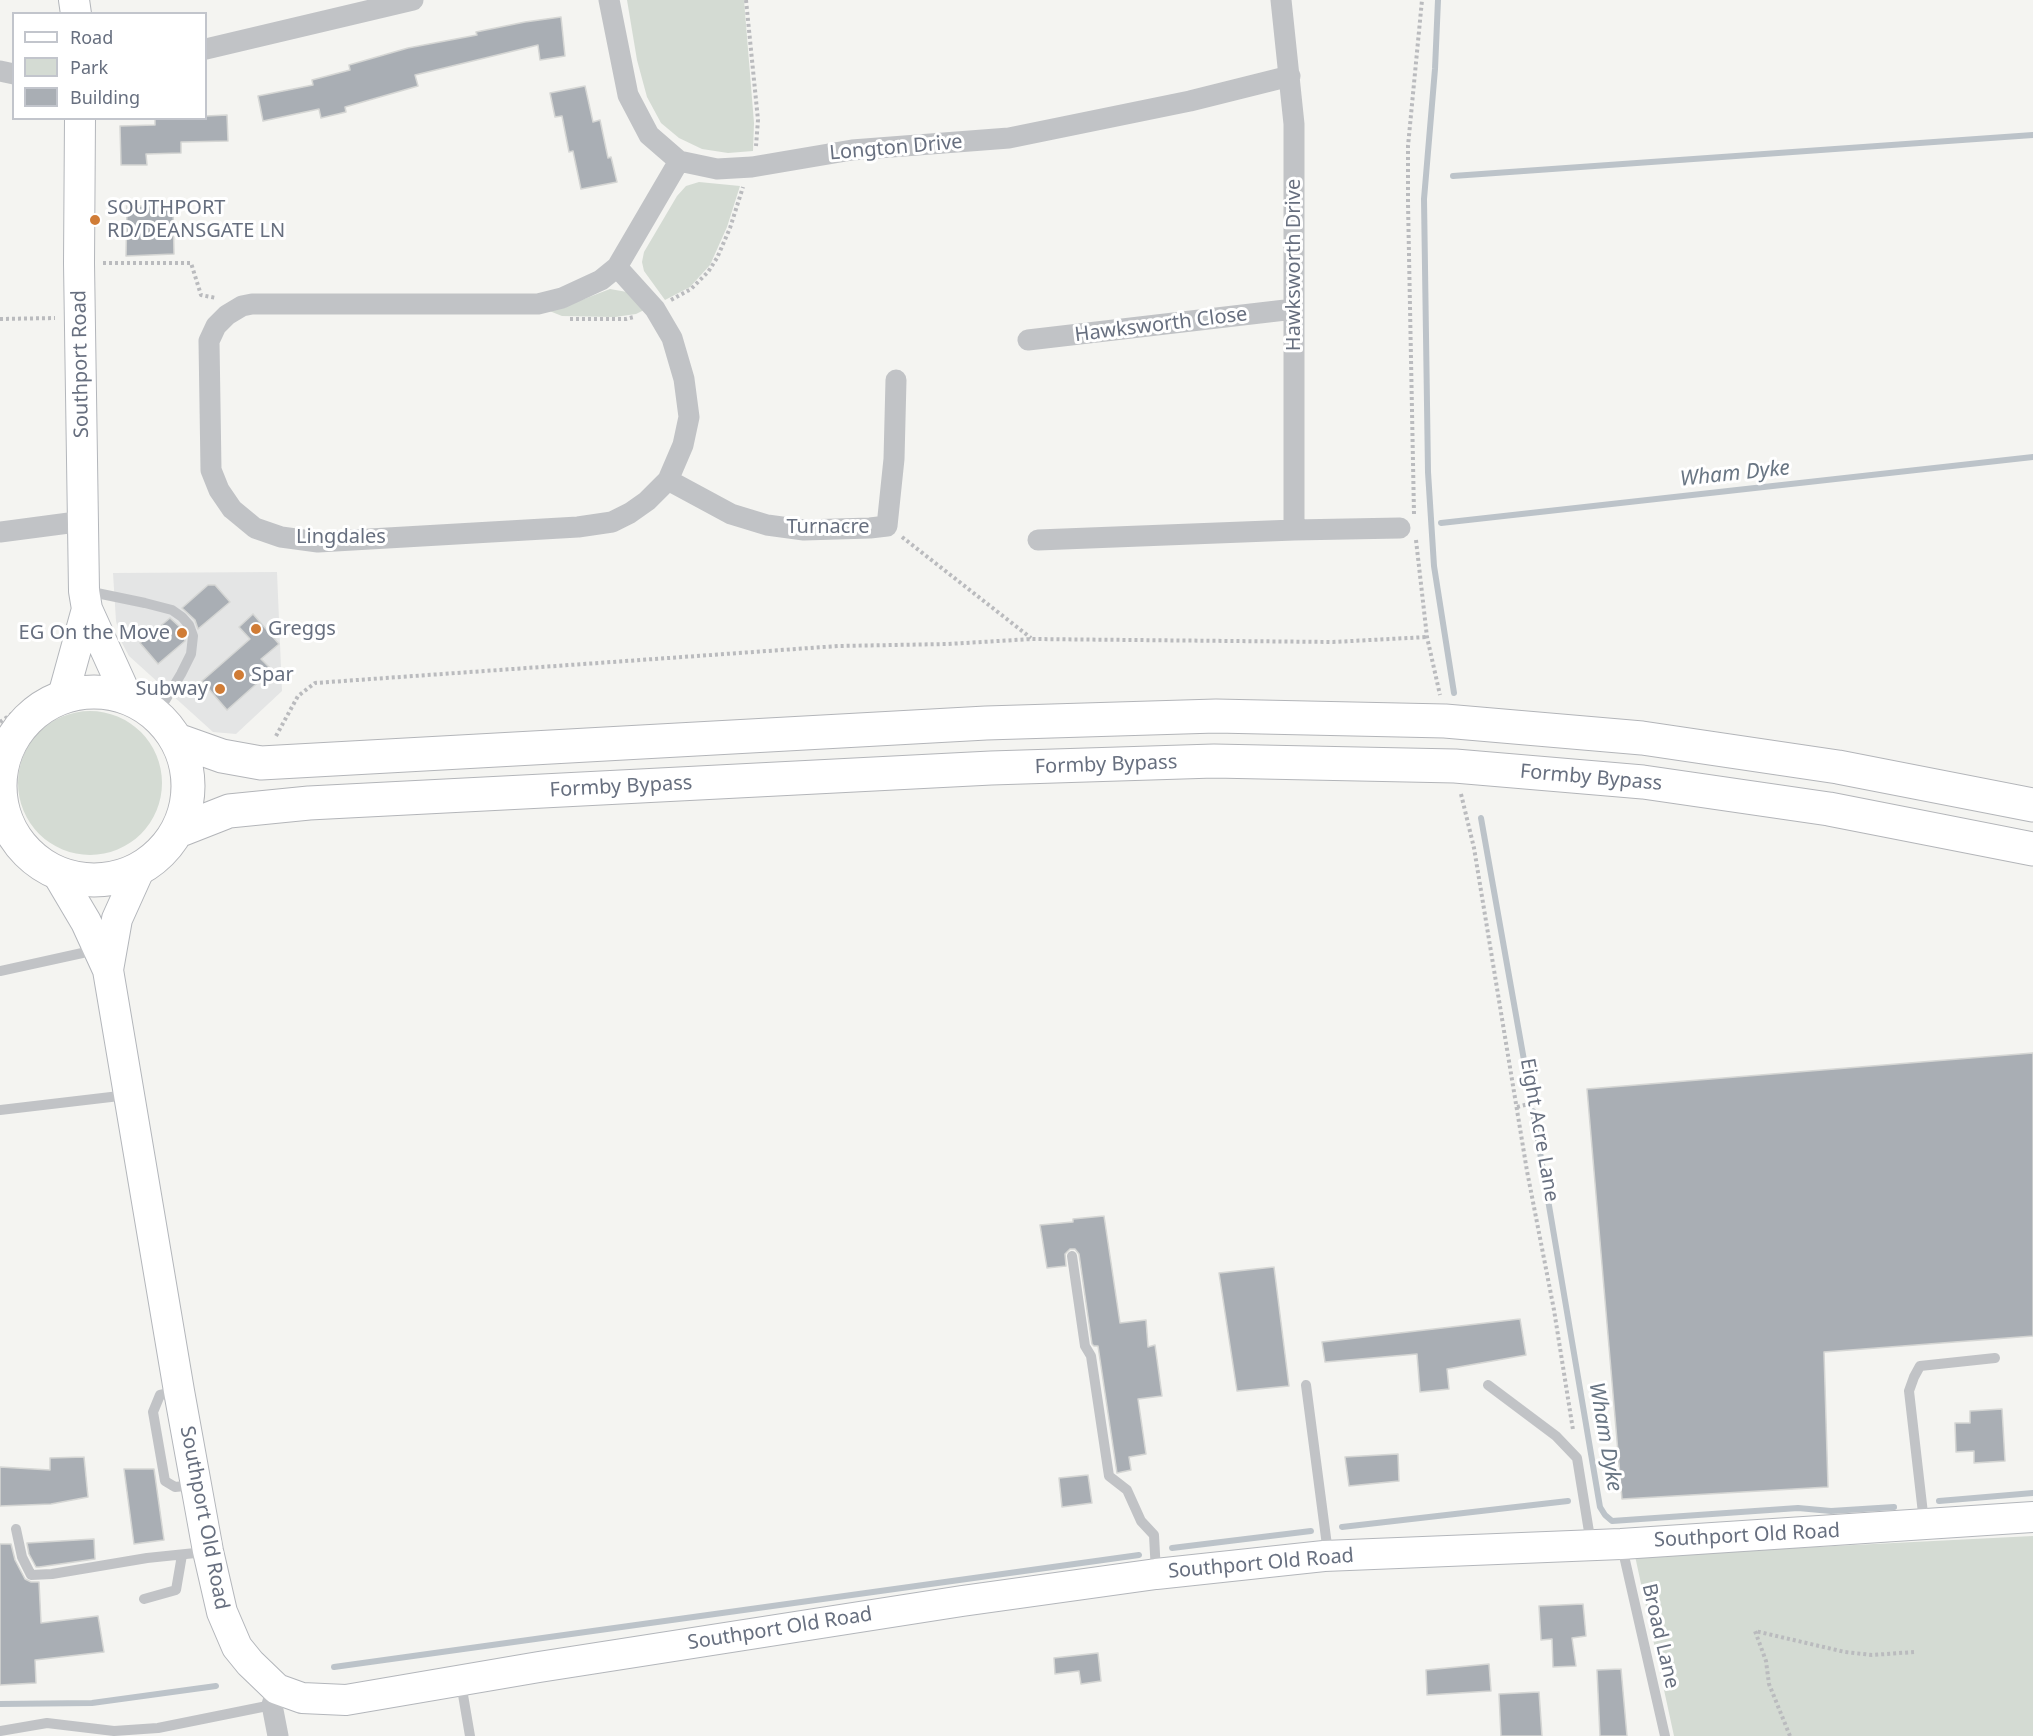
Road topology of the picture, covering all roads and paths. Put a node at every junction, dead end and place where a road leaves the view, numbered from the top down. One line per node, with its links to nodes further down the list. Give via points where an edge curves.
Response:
1 (413, 0): 6 (street)
2 (609, 0): 9 (street, Longton Drive, via 628,95 649,135)
3 (746, 0): 10 (path, via 758,120)
4 (1281, 0): 7 (street, Hawksworth Drive)
5 (1422, 0): 24 (path, via 1408,146)
6 (207, 50)
7 (1290, 76): 10 (street, Longton Drive, via 1009,138 852,150); 15 (street, Hawksworth Drive, via 1294,124)
8 (80, 120): 11 (street, Southport Road)
9 (679, 161): 10 (street, Longton Drive, via 717,169); 12 (street)
10 (752, 167): 14 (path, via 730,228 708,272 691,290)
11 (79, 263): 13 (path, via 191,263 201,295); 16 (street, Southport Road)
12 (617, 267): 13 (street, via 601,280 538,304); 14 (street, Lingdales)
13 (242, 306): 21 (street, Lingdales, via 216,326 209,341 212,470 232,509 255,528 281,537 318,542 586,526 612,522 630,513)
14 (655, 309): 17 (path, via 626,319); 21 (street, Lingdales, via 672,338 684,379 689,417 683,445)
15 (1293, 309): 19 (street, Hawksworth Close); 25 (street, Hawksworth Drive)
16 (80, 319): 18 (path); 22 (street, Southport Road)
17 (561, 319)
18 (0, 320)
19 (1028, 340)
20 (896, 380): 23 (street, Turnacre)
21 (668, 480): 23 (street, Turnacre, via 731,514 767,525 804,530)
22 (84, 521): 26 (street); 28 (street, Southport Road)
23 (887, 526): 30 (path)
24 (1410, 528): 25 (street); 29 (path)
25 (1294, 530): 27 (street)
26 (0, 532)
27 (1038, 540)
28 (86, 600): 31 (street, Southport Road); 32 (street, Southport Road); 33 (lane, via 172,610 189,625 194,642 191,654)
29 (1427, 637): 30 (path, via 1333,642); 34 (path)
30 (1032, 639): 37 (path, via 838,646 315,683 298,696)
31 (66, 685): 32 (highway); 35 (path); 35 (highway)
32 (127, 697): 33 (highway)
33 (157, 714): 36 (highway)
34 (1446, 722): 37 (highway, via 1216,717 986,723); 39 (highway, via 1642,738 1838,767)
35 (3, 737): 40 (highway, via 0,798)
36 (177, 740): 37 (highway, via 222,756); 41 (highway, via 188,770 188,801)
37 (261, 764)
38 (1455, 766): 41 (highway, Formby Bypass, via 1214,761 309,803 229,811); 42 (highway, Formby Bypass, via 1689,788 1829,809); 49 (path, Eight Acre Lane, via 1474,848)
39 (2033, 805)
40 (4, 823): 44 (highway, via 20,845)
41 (178, 831): 43 (highway, via 162,852)
42 (2033, 849)
43 (140, 868): 44 (highway, via 95,880); 45 (street)
44 (57, 873): 45 (street)
45 (104, 959): 46 (lane); 47 (street, Southport Old Road)
46 (0, 971)
47 (128, 1095): 50 (lane); 61 (street, Southport Old Road, via 197,1485)
48 (1540, 1101): 49 (path)
49 (1517, 1107): 55 (path, Eight Acre Lane)
50 (0, 1110)
51 (1072, 1256): 63 (lane, via 1108,1476 1127,1490 1142,1521 1154,1535)
52 (1995, 1358): 57 (lane, via 1920,1366 1914,1377 1909,1392)
53 (1306, 1385): 62 (lane)
54 (1488, 1385): 55 (lane, via 1556,1436)
55 (1577, 1458): 60 (lane)
56 (2033, 1517): 57 (street, Southport Old Road)
57 (1925, 1525): 59 (street, Southport Old Road)
58 (16, 1529): 61 (lane, via 31,1575)
59 (1621, 1544): 60 (street, Southport Old Road); 71 (lane, Broad Lane)
60 (1591, 1545): 62 (street, Southport Old Road)
61 (195, 1553): 64 (lane, via 176,1590); 67 (street, Southport Old Road, via 237,1647)
62 (1329, 1556): 63 (street, Southport Old Road)
63 (1156, 1574): 66 (street, Southport Old Road, via 938,1604)
64 (144, 1599)
65 (1914, 1652): 72 (path, via 1845,1652 1755,1631 1769,1684)
66 (461, 1680): 67 (street, Southport Old Road, via 346,1700); 70 (lane)
67 (275, 1697): 68 (lane, via 158,1728 114,1731 47,1723); 69 (street)
68 (0, 1731)
69 (279, 1736)
70 (470, 1736)
71 (1665, 1736)
72 (1790, 1736)

